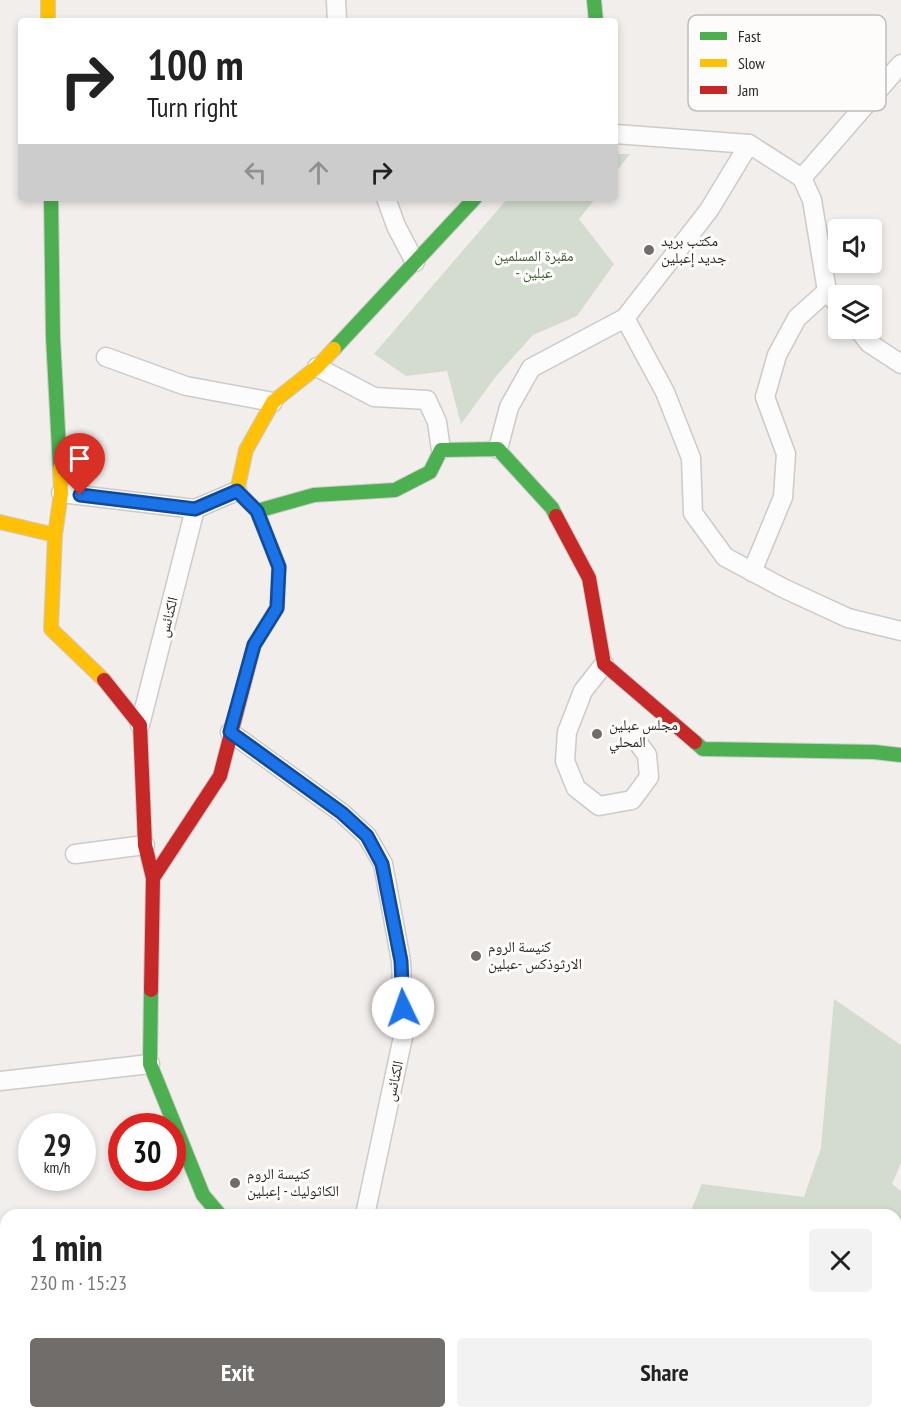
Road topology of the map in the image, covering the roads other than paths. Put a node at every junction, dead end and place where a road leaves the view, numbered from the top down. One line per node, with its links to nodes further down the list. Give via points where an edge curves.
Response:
1 (48, 0): 4 (street)
2 (336, 0): 5 (street)
3 (594, 0): 6 (street)
4 (48, 18)
5 (337, 18)
6 (596, 18)
7 (901, 64): 8 (street)
8 (886, 81)
9 (860, 111): 12 (street)
10 (618, 134): 11 (street)
11 (749, 144): 12 (street); 19 (street, via 709,210)
12 (802, 178): 17 (street, via 812,200)
13 (51, 201): 28 (street)
14 (387, 201): 16 (street)
15 (471, 201): 16 (street)
16 (416, 262): 23 (street)
17 (830, 285)
18 (828, 301): 33 (street, via 797,318 777,355 765,397 786,454 783,497)
19 (625, 318): 25 (street, via 531,368 509,407); 33 (street, via 665,392 691,458 693,513 725,557)
20 (866, 339): 22 (street)
21 (106, 357): 24 (street, via 186,386)
22 (901, 364)
23 (317, 367): 24 (street); 26 (street, via 374,397 427,400 437,422)
24 (273, 402): 27 (street, via 246,450)
25 (498, 449): 26 (street); 35 (street, via 552,508 589,578)
26 (441, 450): 30 (street, via 430,472 395,490 314,495)
27 (237, 491): 29 (street); 30 (street)
28 (61, 493): 29 (street); 32 (street)
29 (195, 509): 36 (street, الكنائس)
30 (257, 511): 37 (street, via 279,567 277,608 254,645)
31 (0, 522): 32 (street)
32 (55, 535): 36 (street, via 51,629 111,686)
33 (752, 572): 34 (street, via 848,618)
34 (901, 631)
35 (604, 664): 38 (street, via 583,691 567,732 565,761 576,788 598,806 632,800 649,777 647,755); 39 (street, via 703,749)
36 (140, 725): 40 (street)
37 (230, 732): 42 (street, via 220,776); 46 (street, الكنائس, via 342,813 367,836 382,864 401,961 404,1032)
38 (633, 736)
39 (901, 755)
40 (146, 845): 41 (street); 42 (street)
41 (75, 854)
42 (153, 878): 43 (street)
43 (150, 1064): 44 (street); 45 (street, via 203,1195)
44 (0, 1080)
45 (215, 1209)
46 (366, 1209)

